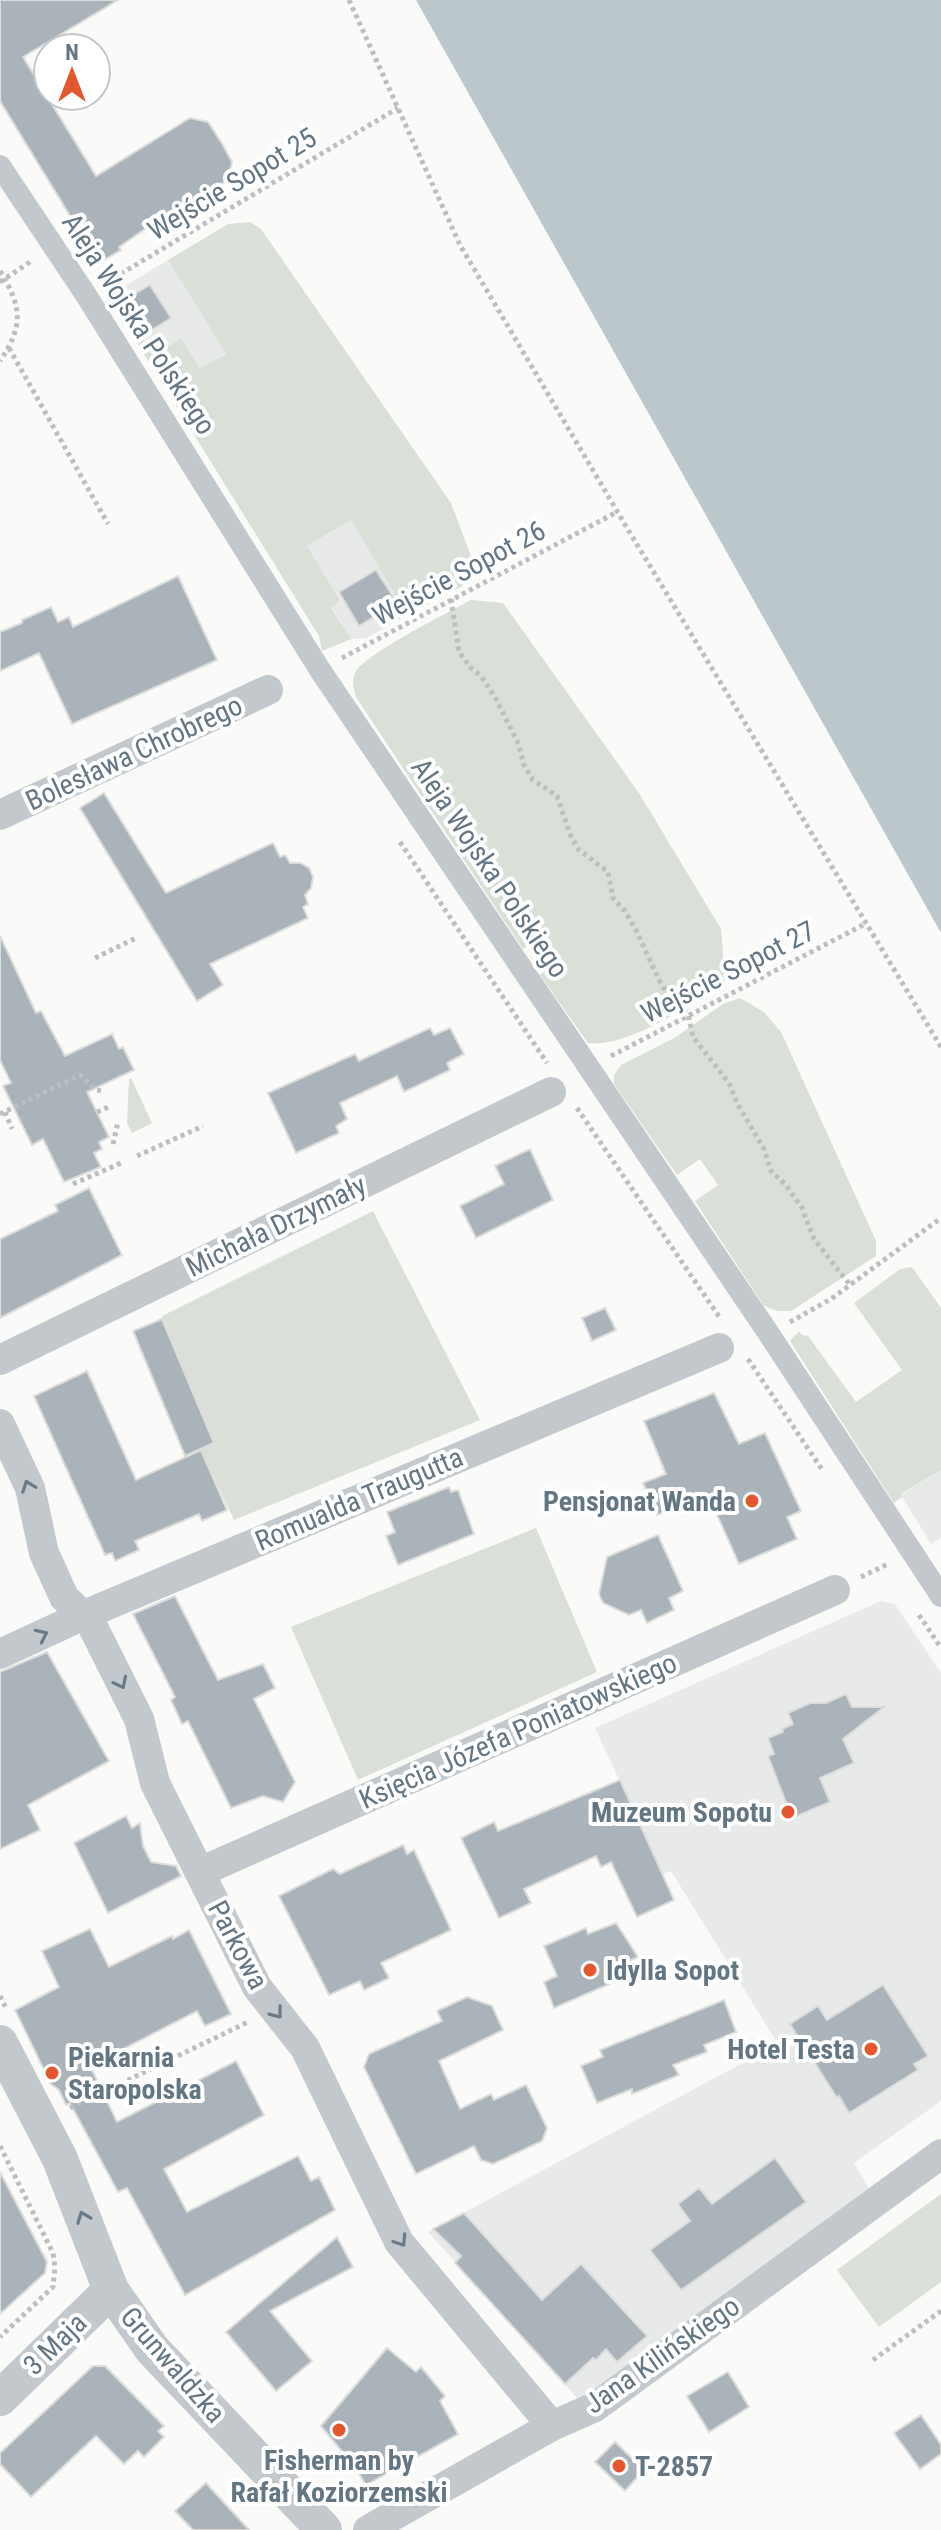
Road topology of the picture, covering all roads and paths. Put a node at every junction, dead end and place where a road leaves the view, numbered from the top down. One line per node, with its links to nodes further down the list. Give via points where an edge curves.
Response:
1 (349, 0): 2 (path)
2 (398, 108): 7 (path, Wejście Sopot 25); 10 (path, via 460,245)
3 (0, 166): 7 (street, Aleja Wojska Polskiego)
4 (21, 268): 6 (path)
5 (0, 271): 6 (path)
6 (2, 280): 8 (path, via 18,309)
7 (86, 295): 13 (street, Aleja Wojska Polskiego)
8 (9, 348): 9 (path); 11 (path)
9 (0, 361)
10 (617, 512): 12 (path, Wejście Sopot 26); 16 (path)
11 (108, 524)
12 (451, 599): 13 (path, Wejście Sopot 26); 19 (path, via 459,652 496,699 533,780 557,796 578,849 608,872 613,898 625,911 659,980 672,1002)
13 (320, 670): 36 (street, Aleja Wojska Polskiego)
14 (268, 690): 15 (street, Bolesława Chrobrego)
15 (0, 815)
16 (865, 924): 19 (path, Wejście Sopot 27); 20 (path)
17 (138, 937): 18 (path)
18 (95, 958)
19 (688, 1014): 21 (path, Wejście Sopot 27); 35 (path, via 693,1037 729,1083 771,1171 802,1208 814,1239)
20 (941, 1047)
21 (610, 1056)
22 (104, 1091): 26 (path, via 80,1075)
23 (551, 1092): 38 (street, Michała Drzymały)
24 (111, 1106): 25 (path)
25 (97, 1112)
26 (2, 1113): 29 (path)
27 (118, 1122): 30 (path)
28 (203, 1126): 31 (path)
29 (12, 1129)
30 (113, 1144)
31 (137, 1156)
32 (121, 1163): 33 (path)
33 (73, 1184)
34 (941, 1218): 35 (path)
35 (850, 1285): 36 (path)
36 (769, 1334): 41 (street, Aleja Wojska Polskiego)
37 (719, 1348): 42 (street, Romualda Traugutta)
38 (0, 1360)
39 (0, 1424): 42 (street, Parkowa, one-way to 39, via 64,1597 44,1553 30,1488)
40 (835, 1590): 44 (street, Księcia Józefa Poniatowskiego)
41 (941, 1596)
42 (84, 1615): 43 (street, Romualda Traugutta, one-way to 42); 44 (street, Parkowa, one-way to 44, via 139,1719 155,1783)
43 (0, 1654)
44 (200, 1872): 46 (street, Parkowa, via 257,1987)
45 (0, 1996): 47 (path)
46 (274, 2010): 48 (path); 56 (street, Parkowa, one-way to 56, via 305,2048 399,2242)
47 (6, 2033): 51 (street, Grunwaldzka, one-way to 47)
48 (58, 2114)
49 (0, 2146): 53 (path, via 55,2267 53,2287)
50 (941, 2154): 56 (street, Jana Kilińskiego, via 595,2407)
51 (111, 2290): 55 (street, 3 Maja); 57 (street, Grunwaldzka, via 152,2349)
52 (941, 2311): 54 (path)
53 (0, 2337)
54 (873, 2360)
55 (0, 2398)
56 (552, 2426): 58 (street, Jana Kilińskiego)
57 (324, 2530)
58 (368, 2530)

